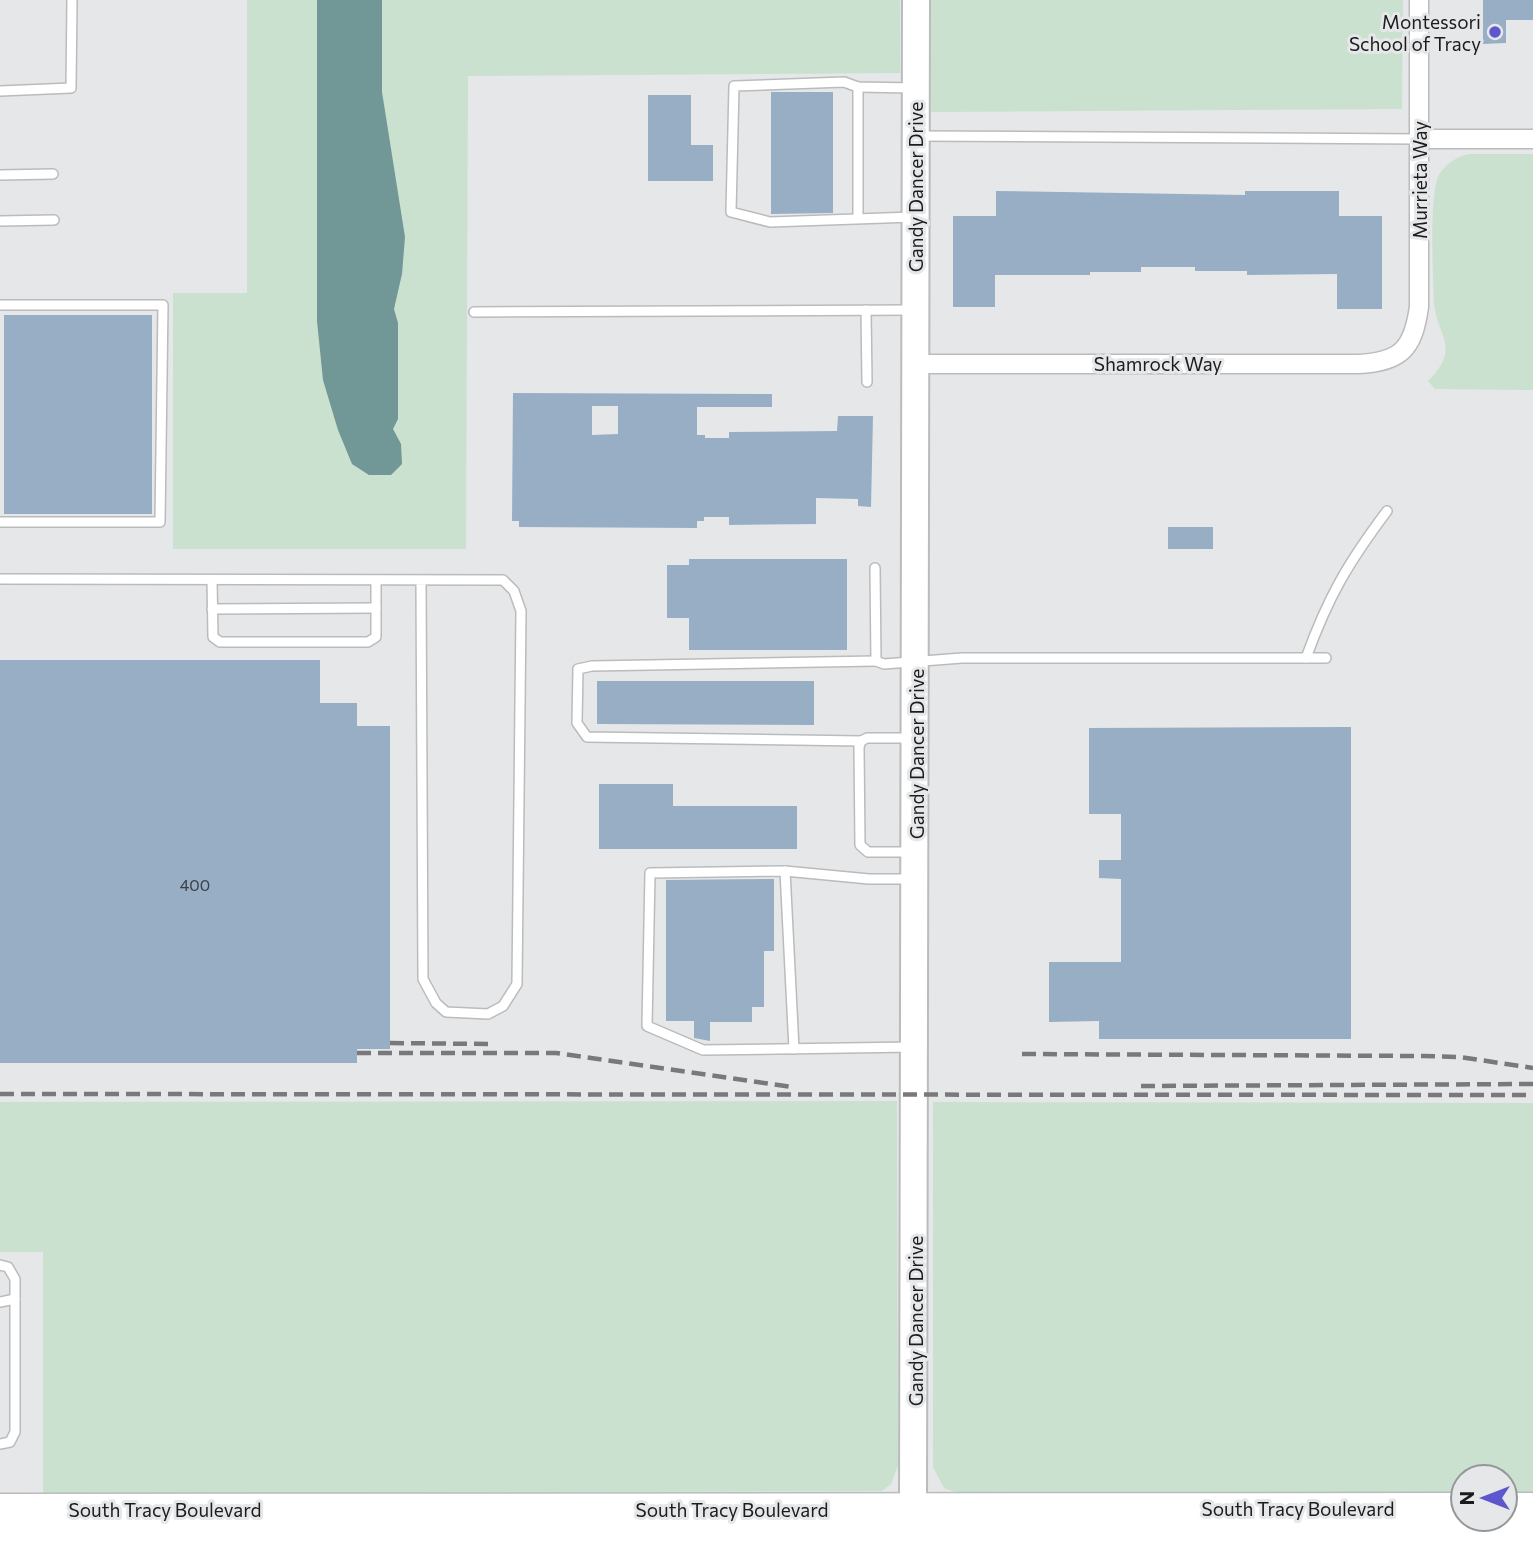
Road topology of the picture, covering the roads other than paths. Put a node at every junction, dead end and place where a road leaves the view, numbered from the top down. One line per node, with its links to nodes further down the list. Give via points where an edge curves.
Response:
1 (72, 0): 6 (lane, via 71,88)
2 (916, 0): 5 (street, Gandy Dancer Drive)
3 (1419, 0): 8 (street, Murrieta Way)
4 (858, 87): 5 (lane); 12 (lane); 12 (lane, via 844,82 734,86 731,212 770,222)
5 (916, 88): 7 (street, Gandy Dancer Drive)
6 (0, 91)
7 (915, 136): 8 (lane); 13 (street, Gandy Dancer Drive)
8 (1419, 139): 9 (street); 20 (street, Murrieta Way, via 1419,307 1415,332)
9 (1533, 139)
10 (53, 174): 11 (lane)
11 (0, 175)
12 (858, 216): 13 (lane)
13 (915, 217): 18 (street, Gandy Dancer Drive)
14 (54, 220): 15 (lane)
15 (0, 221)
16 (0, 305): 24 (lane, via 163,305 160,522)
17 (866, 310): 18 (lane); 19 (lane); 22 (lane)
18 (915, 310): 21 (street, Gandy Dancer Drive)
19 (474, 312)
20 (1399, 354): 21 (street, Shamrock Way, via 1358,364)
21 (916, 364): 35 (street, Gandy Dancer Drive)
22 (867, 382)
23 (1387, 511): 32 (lane, via 1353,556 1325,606)
24 (0, 522)
25 (875, 568): 34 (lane)
26 (0, 579): 27 (lane)
27 (212, 580): 28 (lane); 30 (lane)
28 (376, 581): 29 (lane); 31 (lane)
29 (421, 582): 29 (lane, via 423,979 446,1012 488,1014 503,1006 517,984 521,611 514,591 503,580)
30 (212, 608): 31 (lane); 31 (lane, via 213,637 220,642 368,642 376,637)
31 (376, 608)
32 (1306, 659): 33 (lane); 35 (lane, via 962,658)
33 (1326, 659)
34 (876, 661): 35 (lane); 37 (lane, via 578,669 577,723 587,737)
35 (915, 664): 36 (street, Gandy Dancer Drive)
36 (916, 737): 37 (lane); 38 (street, Gandy Dancer Drive)
37 (861, 741): 38 (lane, via 860,845 868,852)
38 (916, 852): 40 (street, Gandy Dancer Drive)
39 (785, 871): 40 (lane); 42 (lane); 42 (lane, via 650,873 647,1026 703,1050)
40 (916, 879): 41 (street, Gandy Dancer Drive)
41 (914, 1047): 42 (lane); 47 (street, Gandy Dancer Drive)
42 (794, 1049)
43 (0, 1265): 44 (lane, via 12,1271)
44 (15, 1299): 45 (lane); 46 (lane, via 15,1432 10,1442)
45 (1, 1300)
46 (0, 1444)
47 (913, 1508): 48 (main road, South Tracy Boulevard); 50 (main road, South Tracy Boulevard); 53 (street)
48 (0, 1509)
49 (1449, 1510): 50 (main road, South Tracy Boulevard)
50 (1222, 1535): 51 (main road, South Tracy Boulevard); 53 (main road, South Tracy Boulevard)
51 (1533, 1537)
52 (0, 1538): 53 (main road, South Tracy Boulevard)
53 (912, 1542)

